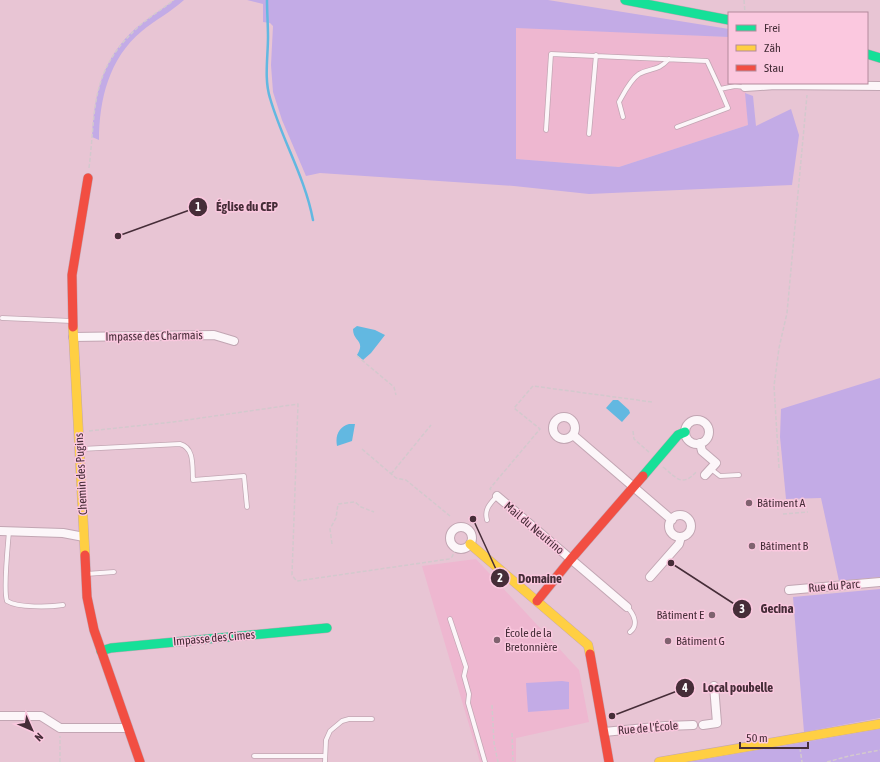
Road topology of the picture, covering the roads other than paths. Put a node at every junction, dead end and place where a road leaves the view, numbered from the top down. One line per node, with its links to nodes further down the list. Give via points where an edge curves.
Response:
1 (625, 0): 2 (street)
2 (728, 20)
3 (868, 54): 6 (street)
4 (596, 55): 5 (lane); 12 (lane, via 551,54); 13 (lane)
5 (669, 58): 9 (lane, via 707,61); 10 (lane, via 662,66 640,74 626,88 619,102)
6 (880, 58)
7 (745, 86): 8 (street); 9 (lane)
8 (880, 86)
9 (720, 89): 11 (lane, via 728,108)
10 (624, 117)
11 (678, 127)
12 (546, 130)
13 (589, 134)
14 (88, 178): 16 (street, Chemin des Pugins, via 72,275)
15 (2, 318): 16 (lane)
16 (72, 321): 17 (street, Chemin des Pugins)
17 (73, 337): 18 (street, Impasse des Charmais, via 214,335); 22 (street, Chemin des Pugins)
18 (234, 341)
19 (685, 432): 21 (street, via 691,443); 21 (street, via 691,422 702,422 707,427 708,435); 25 (street, Mail du Neutrino, via 678,435)
20 (573, 435): 25 (street)
21 (700, 443): 23 (street, via 702,451 716,463)
22 (80, 449): 27 (lane, via 185,445 191,454 193,480 244,476); 31 (street, Chemin des Pugins)
23 (708, 472): 24 (lane, via 720,476)
24 (739, 475)
25 (633, 486): 29 (street); 34 (street, Mail du Neutrino)
26 (497, 496): 28 (lane, via 486,509); 34 (street, Mail du Neutrino)
27 (248, 507)
28 (487, 520)
29 (672, 520): 32 (street, via 672,533); 32 (street, via 679,516 690,521 689,533)
30 (4, 531): 31 (street, via 64,533); 41 (lane, via 7,601 17,605)
31 (84, 537): 36 (street, Chemin des Pugins)
32 (681, 537): 37 (street, via 679,544)
33 (470, 544): 33 (street, via 472,539 469,530 464,527 458,527 451,533 450,538 456,548 466,548); 40 (street, Rue de l'École)
34 (571, 559): 40 (street, Mail du Neutrino); 42 (street, Mail du Neutrino)
35 (114, 572): 36 (lane)
36 (86, 574): 46 (street, Chemin des Pugins, via 88,607)
37 (650, 577)
38 (880, 582): 39 (street, Rue du Parc)
39 (789, 590)
40 (537, 601): 54 (street, Rue de l'École, via 588,645)
41 (63, 605)
42 (627, 607): 45 (lane, via 633,613 635,626)
43 (450, 619): 59 (lane, via 466,667 464,676 469,694 468,703)
44 (327, 628): 46 (street, Impasse des Cimes)
45 (630, 632)
46 (101, 651): 53 (street, Chemin des Pugins)
47 (714, 686): 52 (street, via 717,722)
48 (0, 716): 53 (street, via 41,716 60,728)
49 (372, 719): 56 (lane, via 342,721 330,731)
50 (880, 724): 61 (street)
51 (693, 725): 54 (street, Rue de l'École)
52 (703, 725)
53 (128, 728): 57 (street, Chemin des Pugins)
54 (604, 732): 60 (street, Rue de l'École)
55 (254, 756): 56 (lane)
56 (324, 756): 58 (lane)
57 (140, 762)
58 (325, 762)
59 (485, 762)
60 (609, 762)
61 (659, 762)

